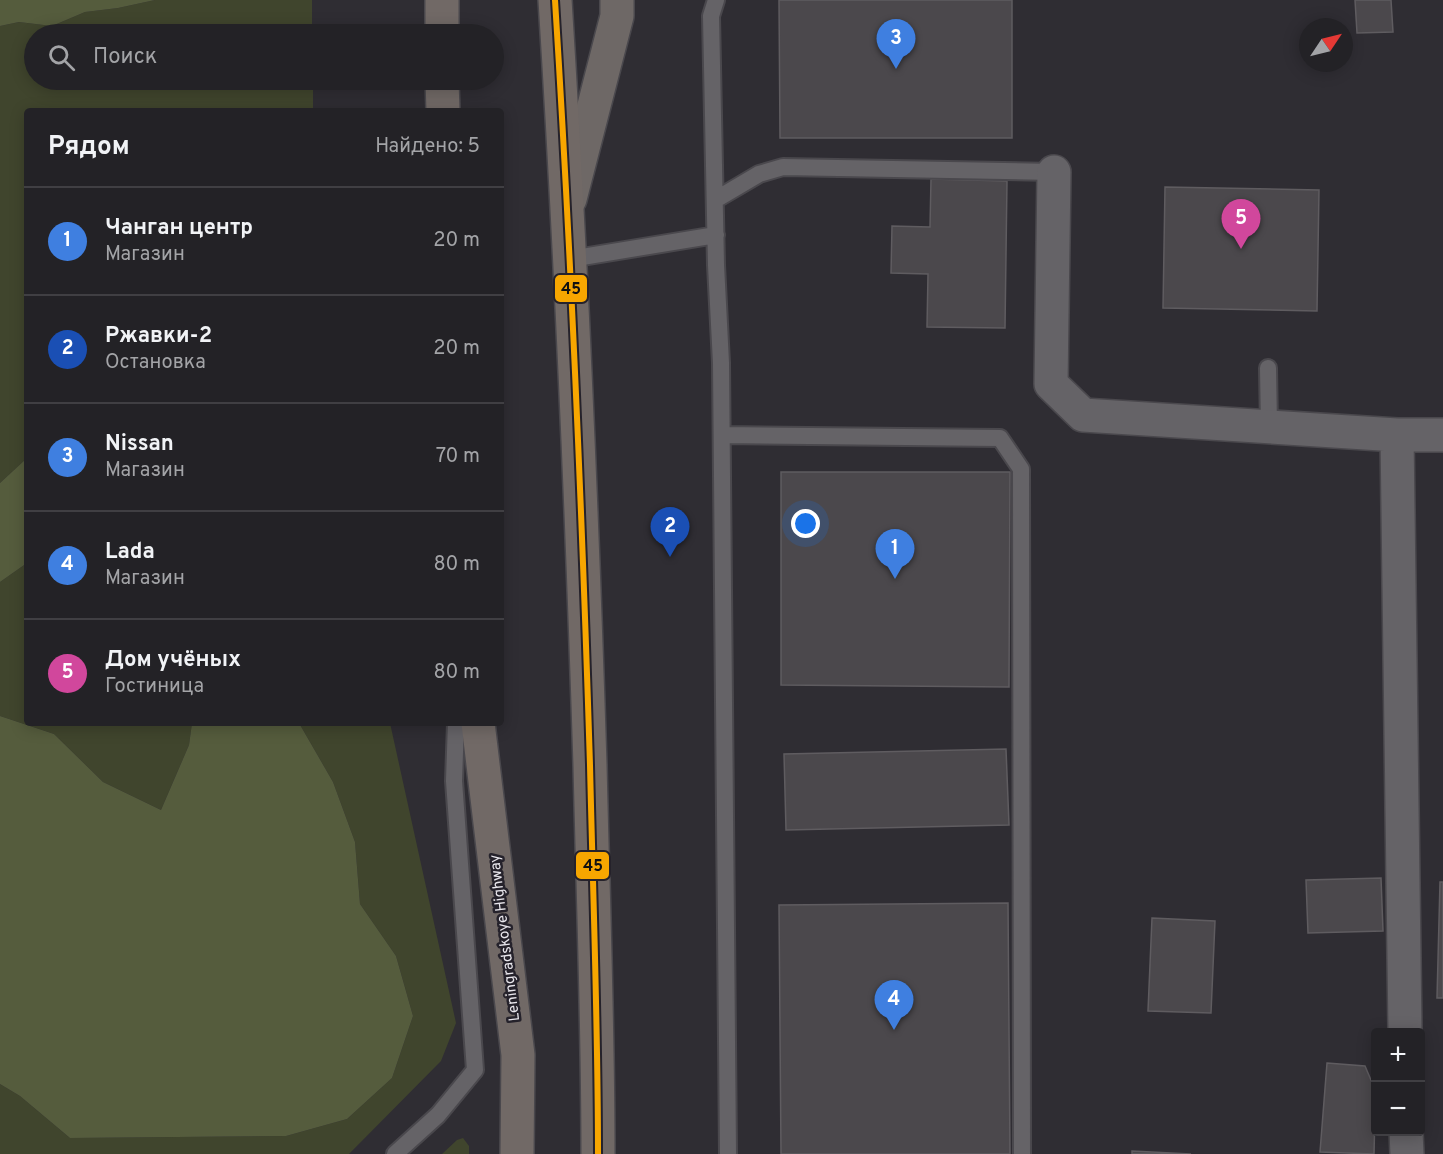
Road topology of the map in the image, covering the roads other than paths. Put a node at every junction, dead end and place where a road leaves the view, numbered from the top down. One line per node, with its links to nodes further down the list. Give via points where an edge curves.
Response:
1 (442, 0): 5 (highway)
2 (555, 0): 10 (highway)
3 (617, 0): 10 (main road, via 617,16)
4 (716, 0): 9 (lane, via 711,16)
5 (442, 24)
6 (442, 90): 7 (highway)
7 (443, 108)
8 (1054, 172): 9 (lane, via 783,167 759,174); 14 (street, via 1051,384 1083,415)
9 (715, 200): 11 (lane)
10 (568, 207): 12 (highway)
11 (716, 235): 12 (lane); 15 (lane)
12 (570, 259): 24 (highway, via 586,640)
13 (1268, 368): 14 (lane)
14 (1269, 427): 16 (street)
15 (722, 435): 25 (lane); 26 (lane, via 1000,438 1021,469)
16 (1397, 435): 17 (street); 20 (street)
17 (1443, 435)
18 (456, 726): 22 (lane, via 454,782 475,1070 438,1114)
19 (478, 726): 23 (highway, Leningradskoye Highway, via 518,1055)
20 (1405, 1028)
21 (1407, 1136): 27 (street)
22 (396, 1154)
23 (517, 1154)
24 (598, 1154)
25 (728, 1154)
26 (1022, 1154)
27 (1407, 1154)

